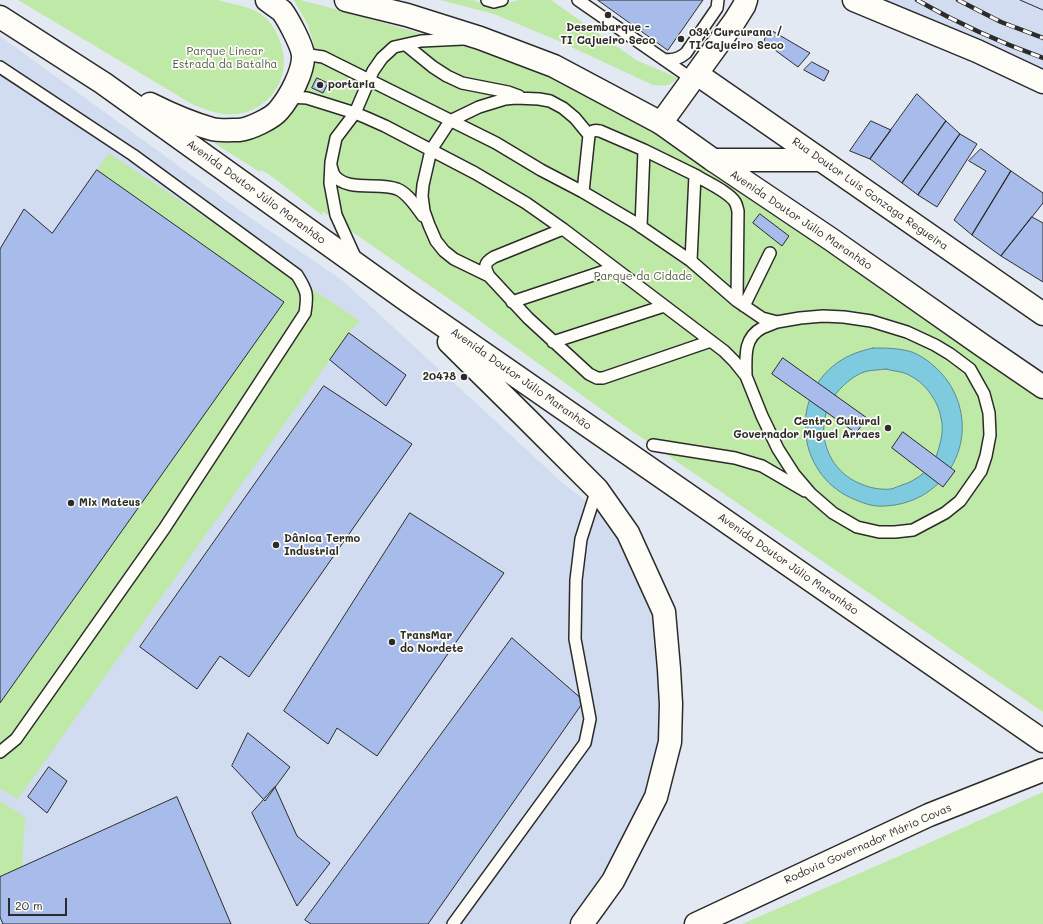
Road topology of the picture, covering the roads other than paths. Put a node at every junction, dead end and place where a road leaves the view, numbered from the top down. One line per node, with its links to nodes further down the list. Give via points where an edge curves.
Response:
1 (267, 0): 12 (main road, via 282,12)
2 (285, 0): 12 (lane)
3 (346, 0): 11 (main road, Avenida Doutor Júlio Maranhão, via 407,14)
4 (487, 0): 5 (lane)
5 (502, 0)
6 (578, 0): 14 (lane)
7 (718, 0): 14 (lane, via 717,8 686,53 669,61)
8 (746, 0): 16 (main road, via 734,22)
9 (854, 0): 18 (main road, via 977,51)
10 (0, 17): 19 (main road, Avenida Doutor Júlio Maranhão)
11 (480, 38): 13 (lane); 24 (main road, Avenida Doutor Júlio Maranhão, via 554,66)
12 (299, 44): 17 (lane); 20 (main road, via 301,67)
13 (406, 44): 17 (lane, via 394,47 382,58); 21 (lane, via 433,67 462,83)
14 (663, 59): 16 (lane)
15 (0, 67): 55 (lane, via 133,155 297,275 306,288 307,300 306,313 164,528 16,739)
16 (694, 77): 24 (main road); 29 (main road, Rua Doutor Luis Gonzaga Regueira)
17 (369, 80): 22 (lane); 23 (lane)
18 (1043, 82)
19 (104, 83): 20 (main road, via 175,116 213,129 241,130 253,126 279,111); 38 (main road, Avenida Doutor Júlio Maranhão)
20 (288, 97): 22 (lane, via 307,98)
21 (527, 98): 23 (lane, via 505,99 479,107); 25 (lane, via 557,104 575,118)
22 (355, 113): 26 (lane); 30 (lane, via 336,138)
23 (450, 121): 26 (lane); 32 (lane, via 496,143)
24 (661, 123): 28 (main road, Avenida Doutor Júlio Maranhão)
25 (589, 136): 27 (lane, via 593,131 600,131); 32 (lane)
26 (432, 150): 33 (lane, via 422,196); 35 (lane, via 526,203)
27 (644, 150): 31 (lane); 34 (lane)
28 (713, 160): 29 (main road); 50 (main road, Avenida Doutor Júlio Maranhão)
29 (821, 160): 45 (main road, Rua Doutor Luis Gonzaga Regueira)
30 (331, 166): 33 (lane, via 334,175 353,185 397,189 416,205); 38 (lane, via 330,183 336,215)
31 (695, 175): 37 (lane); 43 (lane, via 730,196 737,206)
32 (582, 192): 34 (lane)
33 (428, 225): 40 (lane, via 444,251 454,259)
34 (641, 227): 37 (lane)
35 (563, 229): 39 (lane); 40 (lane, via 488,261 485,266)
36 (770, 253): 43 (lane)
37 (691, 261): 43 (lane)
38 (358, 265): 41 (main road, Avenida Doutor Júlio Maranhão)
39 (614, 268): 42 (lane); 44 (lane)
40 (489, 276): 42 (lane)
41 (405, 299): 52 (main road); 54 (main road, Avenida Doutor Júlio Maranhão)
42 (512, 302): 48 (lane)
43 (741, 304): 46 (lane, via 762,318)
44 (664, 306): 47 (lane); 48 (lane)
45 (1043, 314)
46 (777, 322): 49 (lane, via 754,333 749,340 746,349); 53 (lane, via 844,316 907,332 935,345 970,369 984,394 989,413 990,435 981,471 960,501 918,528 879,532 857,527 833,513)
47 (711, 341): 48 (lane, via 603,378 589,374); 49 (lane, via 724,351)
48 (553, 342)
49 (746, 376): 53 (lane, via 778,449 794,474)
50 (1043, 387)
51 (652, 445): 53 (lane, via 735,458 762,466)
52 (597, 489): 57 (lane, via 581,539 576,580 575,639 590,719 585,743); 58 (main road, via 628,533 664,612 669,669 670,742 656,797 613,881)
53 (812, 494)
54 (1043, 740)
55 (0, 752)
56 (1043, 770): 59 (main road, Rodovia Governador Mário Covas, via 929,815)
57 (453, 924)
58 (582, 924)
59 (696, 924)

